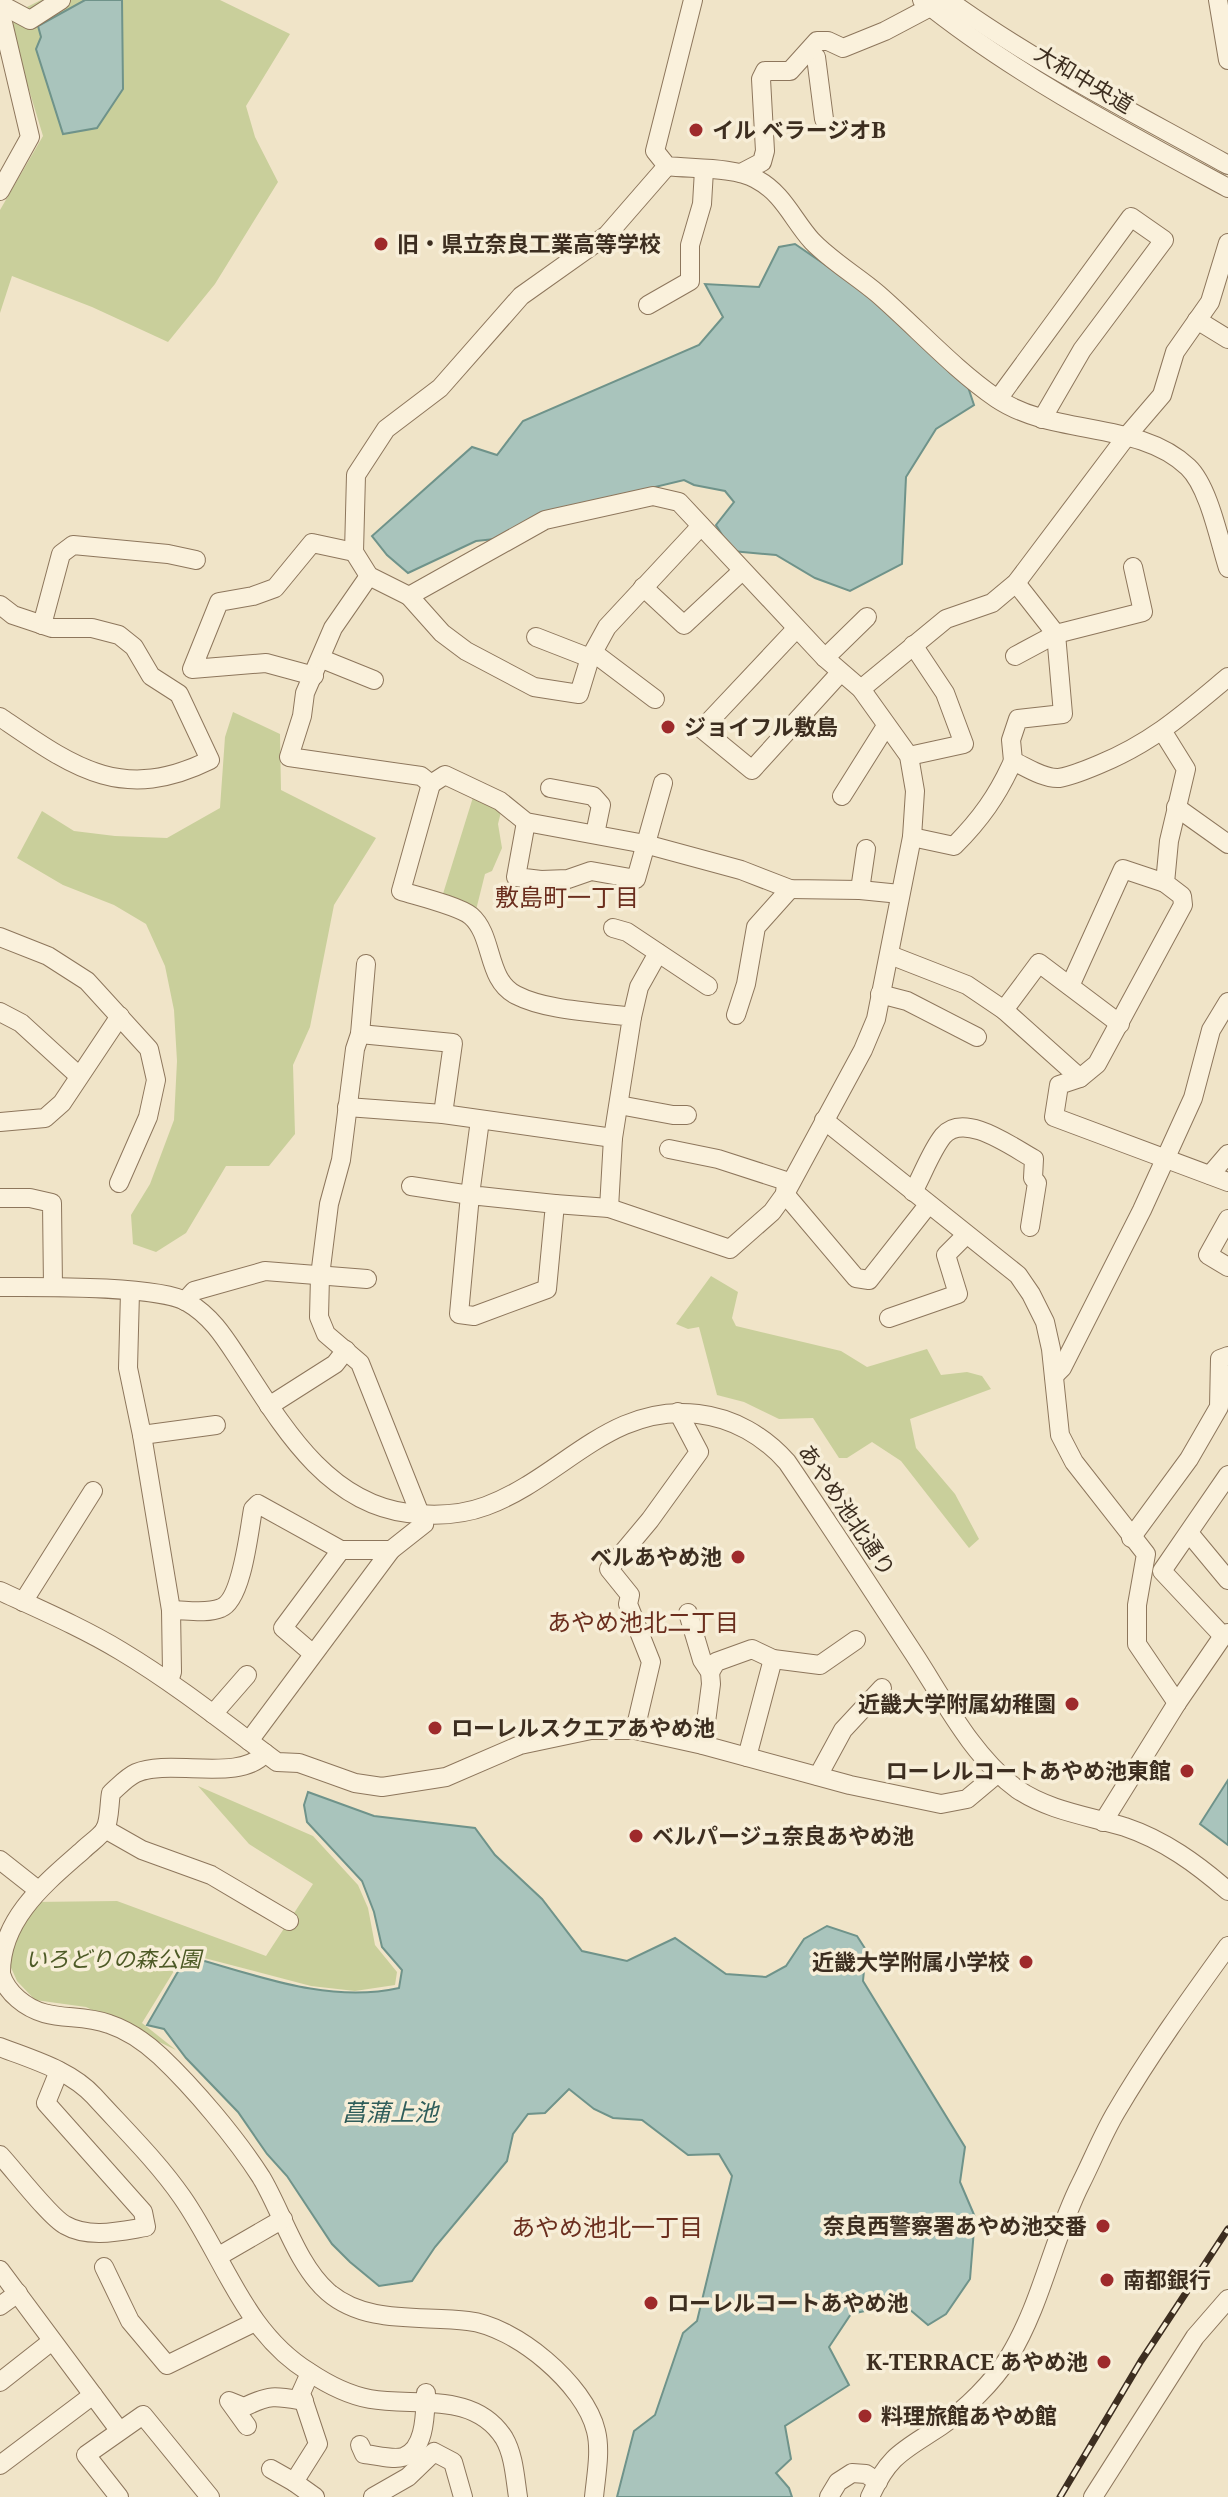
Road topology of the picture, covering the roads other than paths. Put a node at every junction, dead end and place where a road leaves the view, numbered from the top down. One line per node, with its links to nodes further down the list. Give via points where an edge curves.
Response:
1 (61, 0): 5 (street, via 30,20)
2 (693, 0): 10 (street, via 655,151)
3 (1218, 0): 7 (street)
4 (936, 2): 6 (street, via 843,48 817,41); 9 (street, 大和中央道); 13 (street, 大和中央道, via 1093,113)
5 (0, 7): 14 (street, via 30,137)
6 (809, 51): 8 (street, via 816,57); 12 (street, via 790,71 765,71 765,151 762,162)
7 (1228, 60)
8 (824, 119)
9 (1228, 165)
10 (667, 166): 11 (street); 24 (street, via 607,235 521,296 440,388 386,429 356,475)
11 (704, 170): 12 (street); 17 (street, via 702,204 690,245 690,281)
12 (741, 173): 20 (street, via 781,197 813,242)
13 (1228, 188)
14 (0, 191)
15 (1228, 243): 16 (street)
16 (1224, 272): 18 (street)
17 (648, 305)
18 (1197, 320): 19 (street); 22 (street, via 1175,352 1162,395)
19 (1228, 339)
20 (998, 399): 21 (street); 21 (street, via 1131,217 1164,240 1082,350)
21 (1042, 419): 22 (street)
22 (1126, 437): 27 (street, via 1150,444 1189,468 1200,483); 30 (street)
23 (701, 526): 28 (street); 31 (street); 32 (street, via 679,502 653,496 545,520)
24 (354, 552): 29 (street); 43 (street, via 312,543 275,588 219,602 192,669 266,663)
25 (196, 560): 35 (street, via 73,545 61,554)
26 (1133, 567): 37 (street, via 1143,612)
27 (1228, 568)
28 (742, 571): 31 (street, via 684,625); 36 (street)
29 (369, 576): 32 (street); 43 (street, via 333,628)
30 (1016, 583): 37 (street); 39 (street, via 992,603 946,619)
31 (643, 587): 40 (street, via 607,627)
32 (409, 596): 40 (street, via 454,642 534,687 579,694)
33 (0, 605): 35 (street)
34 (867, 617): 42 (street)
35 (42, 625): 49 (street, via 92,628 119,635 134,647 151,676 179,694 210,760 157,778 98,774 61,758)
36 (796, 629): 42 (street); 44 (street, via 702,729 752,770)
37 (1056, 634): 41 (street); 53 (street, via 1063,714 1018,719 1011,740)
38 (536, 637): 40 (street)
39 (913, 645): 47 (street); 52 (street, via 945,693 964,744)
40 (592, 656): 48 (street)
41 (1015, 656)
42 (825, 658): 44 (street)
43 (318, 667): 46 (street); 55 (street, via 305,693 289,757 421,776)
44 (840, 673): 47 (street)
45 (1228, 677): 51 (street)
46 (374, 680)
47 (861, 689): 50 (street)
48 (655, 699)
49 (0, 717)
50 (886, 726): 52 (street); 57 (street)
51 (1163, 732): 53 (street, via 1124,754 1057,778); 58 (street, via 1186,769)
52 (909, 756): 61 (street, via 915,791)
53 (1013, 761): 61 (street, via 990,805 954,846)
54 (663, 783): 62 (street)
55 (431, 784): 59 (street, via 445,775 500,801); 82 (street, via 401,891 469,914 480,926 496,974 513,994 540,1004)
56 (550, 788): 60 (street, via 593,796 601,805)
57 (842, 796)
58 (1176, 807): 63 (street); 65 (street)
59 (526, 822): 60 (street); 62 (street, via 516,877 568,879 591,871 636,879)
60 (595, 834): 62 (street)
61 (912, 837): 68 (street)
62 (645, 844): 66 (street)
63 (1228, 844)
64 (866, 849): 67 (street)
65 (1165, 883): 75 (street, via 1123,869); 83 (street, via 1182,896 1183,905)
66 (790, 889): 67 (street); 80 (street, via 756,927)
67 (860, 890): 68 (street)
68 (900, 894): 72 (street)
69 (613, 928): 71 (street)
70 (0, 937): 81 (street, via 48,956 87,981)
71 (658, 953): 74 (street); 82 (street, via 639,987)
72 (890, 955): 76 (street); 78 (street, via 967,985)
73 (366, 964): 84 (street)
74 (708, 986)
75 (1070, 986): 78 (street, via 1039,963); 83 (street)
76 (880, 994): 85 (street, via 907,1001); 93 (street, via 863,1050)
77 (1228, 1002): 98 (street, via 1211,1030 1193,1098)
78 (1004, 1010): 87 (street)
79 (0, 1012): 86 (street, via 21,1023)
80 (736, 1015)
81 (120, 1016): 86 (street); 101 (street, via 149,1049 156,1080 148,1117)
82 (632, 1017): 88 (street)
83 (1120, 1024): 87 (street, via 1097,1064)
84 (360, 1034): 89 (street); 90 (street, via 453,1043)
85 (977, 1037)
86 (79, 1076): 94 (street, via 45,1118)
87 (1080, 1078): 98 (street, via 1059,1085 1054,1117)
88 (619, 1105): 91 (street); 95 (street)
89 (347, 1107): 90 (street); 114 (street)
90 (443, 1114): 92 (street)
91 (687, 1115)
92 (480, 1120): 95 (street); 105 (street)
93 (824, 1120): 103 (street); 104 (street)
94 (0, 1122)
95 (613, 1138): 109 (street)
96 (669, 1149): 104 (street, via 786,1181)
97 (1228, 1154): 99 (street)
98 (1163, 1159): 99 (street); 123 (street, via 1142,1210)
99 (1210, 1175): 100 (street)
100 (1228, 1182)
101 (119, 1183)
102 (411, 1186): 105 (street)
103 (913, 1192): 108 (street); 111 (street, via 944,1135 956,1126 973,1127 1034,1159 1037,1183)
104 (785, 1194): 108 (street, via 856,1278 869,1280); 109 (street, via 730,1249)
105 (470, 1195): 107 (street); 107 (street, via 459,1314 474,1316 547,1289)
106 (0, 1198): 117 (street, via 52,1203)
107 (555, 1204): 109 (street)
108 (928, 1205): 112 (street)
109 (609, 1208)
110 (1228, 1219): 113 (street, via 1208,1255)
111 (1030, 1227)
112 (966, 1235): 120 (street, via 946,1255 958,1294); 123 (street, via 1018,1275 1031,1294 1045,1322)
113 (1228, 1267)
114 (320, 1276): 115 (street); 119 (street, via 265,1271 194,1291); 121 (street, via 319,1317 326,1334)
115 (367, 1279)
116 (0, 1287): 117 (street, あやめ池北通り)
117 (53, 1287): 118 (street, あやめ池北通り)
118 (130, 1292): 119 (street, あやめ池北通り); 127 (street, via 128,1368)
119 (185, 1301): 124 (street, あやめ池北通り, via 215,1322)
120 (889, 1318)
121 (346, 1350): 124 (street, via 335,1364); 130 (street, via 360,1363)
122 (1228, 1356): 132 (street, via 1220,1359 1219,1407 1189,1459)
123 (1054, 1376): 132 (street, via 1060,1435)
124 (269, 1406): 130 (street, あやめ池北通り, via 304,1452 342,1487 383,1508)
125 (678, 1412): 130 (street, あやめ池北通り, via 628,1422 484,1507); 150 (street, via 699,1452 609,1569 630,1595 628,1604 651,1662); 155 (street, あやめ池北通り, via 732,1422 761,1437 787,1462 957,1721)
126 (216, 1425): 127 (street)
127 (142, 1435): 138 (street)
128 (1228, 1475): 131 (street)
129 (93, 1491): 137 (street)
130 (421, 1514): 134 (street, via 424,1524)
131 (1189, 1533): 135 (street); 140 (street, via 1162,1571)
132 (1131, 1538): 148 (street, via 1146,1554 1137,1644)
133 (341, 1550): 134 (street); 138 (street, via 258,1504 239,1581 227,1605 218,1610); 142 (street, via 283,1628)
134 (391, 1550): 142 (street)
135 (1228, 1580)
136 (0, 1591): 137 (street)
137 (23, 1602): 146 (street, via 81,1628)
138 (171, 1610): 146 (street)
139 (688, 1613): 144 (street)
140 (1226, 1635): 148 (street)
141 (856, 1640): 143 (street, via 820,1665)
142 (312, 1653): 151 (street)
143 (773, 1659): 144 (street, via 752,1649 716,1662); 154 (street)
144 (710, 1672): 152 (street)
145 (247, 1675): 149 (street)
146 (169, 1681): 149 (street)
147 (882, 1688): 156 (street, via 843,1730)
148 (1177, 1703): 157 (street)
149 (213, 1714): 151 (street)
150 (635, 1730): 152 (street); 153 (street, via 591,1730 520,1745 446,1777 382,1787 299,1763 277,1762)
151 (249, 1741): 153 (street)
152 (703, 1745): 154 (street)
153 (265, 1753): 158 (street, via 244,1766 136,1773 111,1793)
154 (747, 1757): 156 (street)
155 (998, 1773): 156 (street, via 967,1799 941,1804); 157 (street, あやめ池北通り, via 1034,1799)
156 (818, 1776)
157 (1103, 1822): 161 (street, あやめ池北通り, via 1158,1840)
158 (105, 1829): 160 (street); 162 (street, via 142,1850 211,1875)
159 (0, 1860): 160 (street)
160 (38, 1890): 164 (street, via 3,1936)
161 (1228, 1891)
162 (289, 1921)
163 (1228, 1946): 188 (street, via 1114,2114 1009,2357 943,2425 903,2449)
164 (5, 1999): 168 (street, via 51,2016 112,2024 161,2057 245,2155)
165 (0, 2047): 166 (street)
166 (59, 2071): 167 (street, via 46,2103 143,2212 146,2227 85,2232 63,2225); 169 (street, via 81,2083 169,2180)
167 (0, 2155)
168 (283, 2219): 169 (street); 195 (street, via 313,2276 351,2307 380,2315 471,2321 516,2338 541,2357 573,2389 596,2429)
169 (219, 2256): 175 (street)
170 (104, 2267): 175 (street, via 130,2321 167,2365)
171 (0, 2270): 172 (street)
172 (18, 2293): 174 (street); 176 (street)
173 (1228, 2299): 197 (street, via 1195,2337)
174 (0, 2306)
175 (255, 2322): 177 (street, via 285,2356)
176 (52, 2341): 178 (street); 179 (street)
177 (310, 2373): 180 (street, via 369,2398); 181 (street, via 301,2393)
178 (0, 2382)
179 (93, 2395): 183 (street); 185 (street)
180 (426, 2398): 184 (street, via 421,2438 413,2451 402,2458 364,2454); 194 (street, via 475,2411 493,2426 510,2456)
181 (304, 2401): 182 (street, via 281,2395 244,2407 229,2401); 187 (street, via 318,2444)
182 (247, 2426)
183 (119, 2430): 189 (street, via 86,2455); 190 (street, via 143,2415)
184 (360, 2445)
185 (0, 2465)
186 (271, 2469): 187 (street)
187 (294, 2482): 191 (street)
188 (874, 2489): 196 (street, via 866,2474 852,2473)
189 (119, 2497)
190 (210, 2497)
191 (315, 2497)
192 (373, 2497): 193 (street, via 408,2477 434,2452 453,2462)
193 (463, 2497)
194 (518, 2497)
195 (594, 2497)
196 (829, 2497)
197 (1093, 2497)

